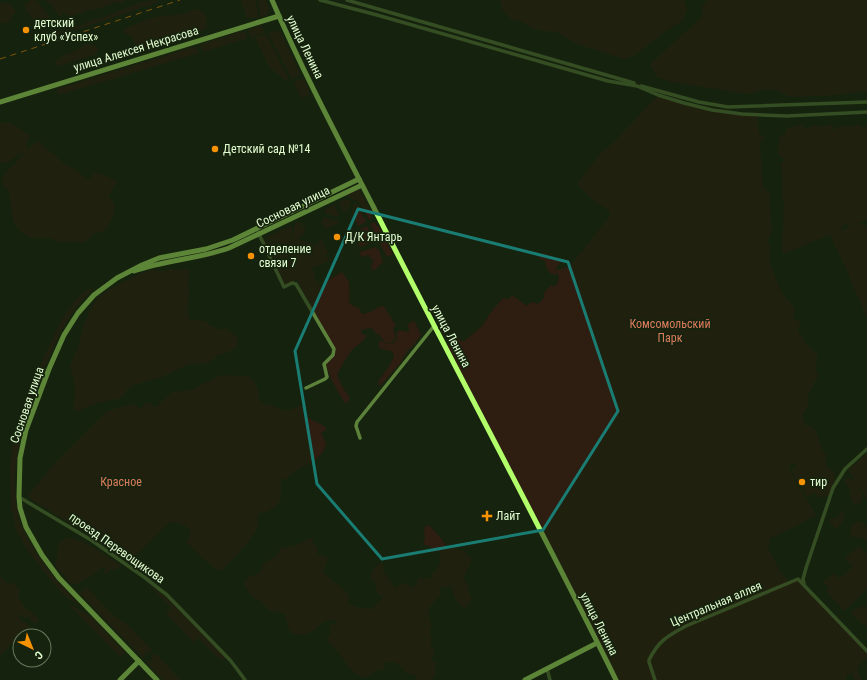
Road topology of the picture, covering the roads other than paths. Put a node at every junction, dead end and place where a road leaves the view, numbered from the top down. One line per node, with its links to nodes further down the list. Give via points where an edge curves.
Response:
1 (272, 0): 4 (street, улица Ленина)
2 (320, 0): 7 (street, via 608,81 637,86 712,110 787,116)
3 (347, 0): 6 (street, via 714,105 746,107)
4 (279, 16): 5 (street, улица Алексея Некрасова); 8 (street, улица Ленина)
5 (0, 102)
6 (867, 102)
7 (867, 112)
8 (360, 182): 9 (street, Сосновая улица); 10 (street, Сосновая улица); 12 (street, улица Ленина)
9 (256, 229): 10 (street); 11 (street, Сосновая улица, via 217,246 159,258)
10 (259, 235): 11 (street, Сосновая улица, via 219,252 152,266); 13 (street, via 284,287 296,284 334,349 333,355 324,364 327,377)
11 (117, 278): 16 (street, Сосновая улица, via 84,305 61,341 22,444)
12 (434, 326): 14 (street, via 357,422); 18 (street, улица Ленина)
13 (306, 388)
14 (360, 438)
15 (867, 449): 17 (street, via 844,469 833,488 806,568)
16 (19, 497): 20 (street, Сосновая улица, via 26,527 50,567); 24 (street, проезд Перевощикова, via 79,533 167,595 230,660)
17 (804, 585): 19 (street); 28 (street, Центральная аллея, via 798,579 669,635 656,647 649,662)
18 (598, 643): 21 (street); 27 (street, улица Ленина)
19 (867, 651)
20 (139, 661): 22 (street); 23 (street, Сосновая улица)
21 (547, 669): 25 (street); 26 (street)
22 (120, 680)
23 (157, 680)
24 (245, 680)
25 (525, 680)
26 (550, 680)
27 (616, 680)
28 (655, 680)

